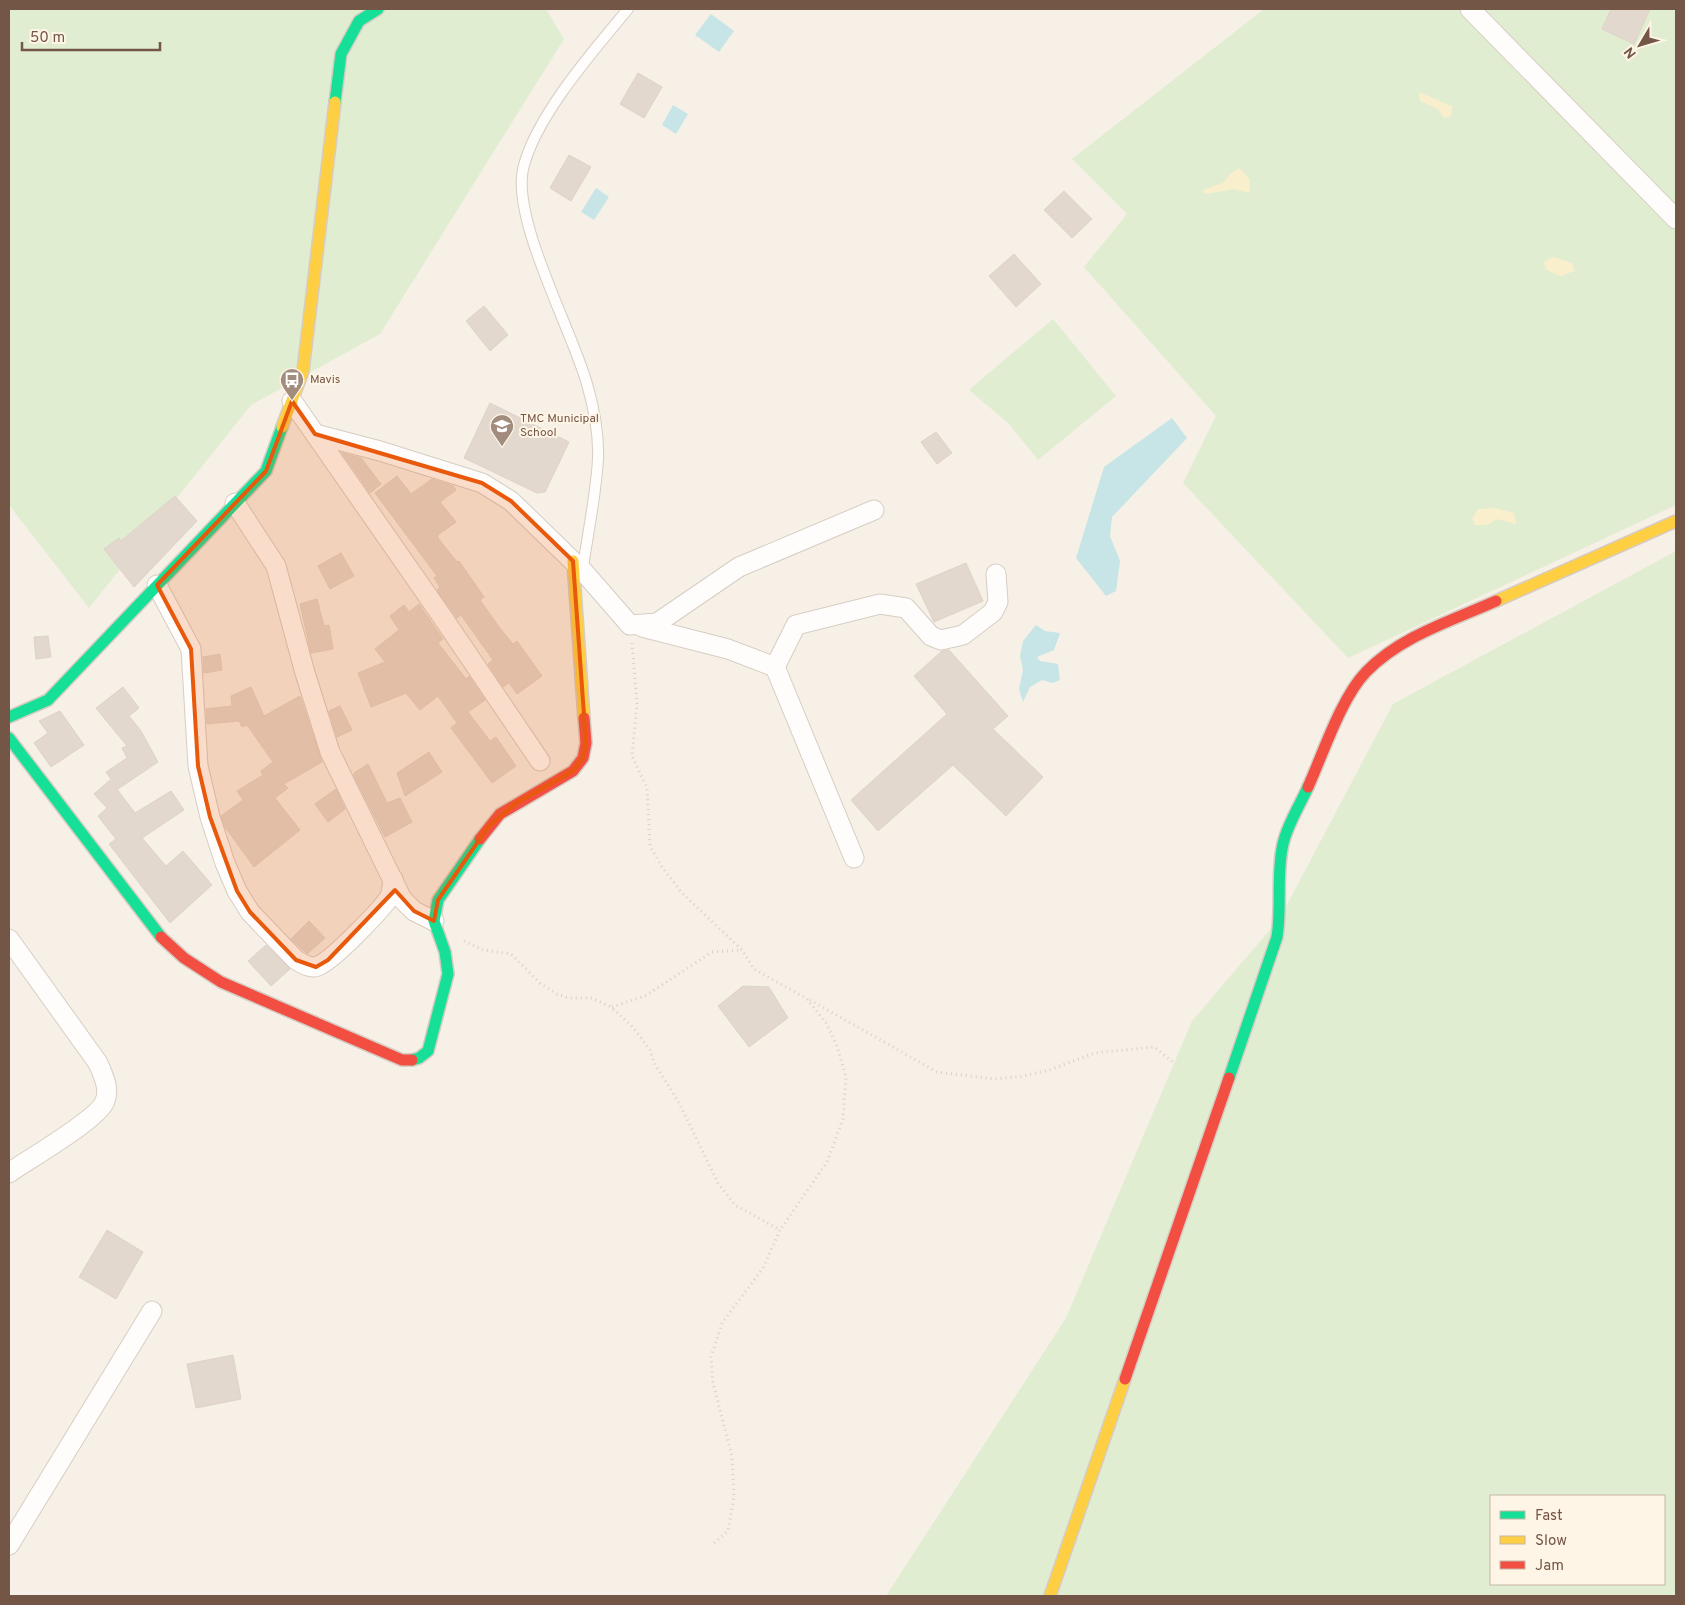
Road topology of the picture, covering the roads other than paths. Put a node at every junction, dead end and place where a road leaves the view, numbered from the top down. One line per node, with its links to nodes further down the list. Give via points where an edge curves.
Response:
1 (378, 9): 5 (street, via 359,21 341,54 303,371)
2 (628, 9): 10 (lane, via 584,62 531,142 523,171 522,197 532,236 587,384 597,430 598,459)
3 (1470, 9): 4 (street)
4 (1676, 219)
5 (292, 401): 6 (street); 7 (street, via 266,471)
6 (315, 434): 10 (street, via 380,450 482,483 511,501); 17 (street)
7 (235, 503): 12 (street); 19 (street, via 276,566 330,752)
8 (874, 510): 13 (street, via 739,567 657,623)
9 (1676, 521): 25 (street, via 1412,638 1386,654 1365,673 1348,698 1284,842 1280,860 1281,913 1277,937)
10 (578, 566): 13 (street); 20 (street, via 586,742 583,758 573,771 515,804 488,827 438,900)
11 (996, 574): 14 (street, via 998,602 993,612 963,636 941,640 931,636 906,608 880,604 796,625)
12 (157, 586): 15 (street, via 48,700); 19 (street, via 191,649 200,775 225,863 250,912 296,960 316,967 328,960 379,909 390,896)
13 (630, 625): 14 (street, via 728,648)
14 (775, 667): 18 (street)
15 (9, 718)
16 (9, 738): 20 (street, via 167,945 186,961 251,998 413,1062 428,1051 448,974 445,952)
17 (540, 761)
18 (854, 858)
19 (393, 879): 20 (street, via 407,905)
20 (434, 921)
21 (9, 939): 22 (street, via 98,1063 106,1082 105,1101 92,1117)
22 (9, 1172)
23 (152, 1311): 24 (street)
24 (9, 1545)
25 (1050, 1596)

